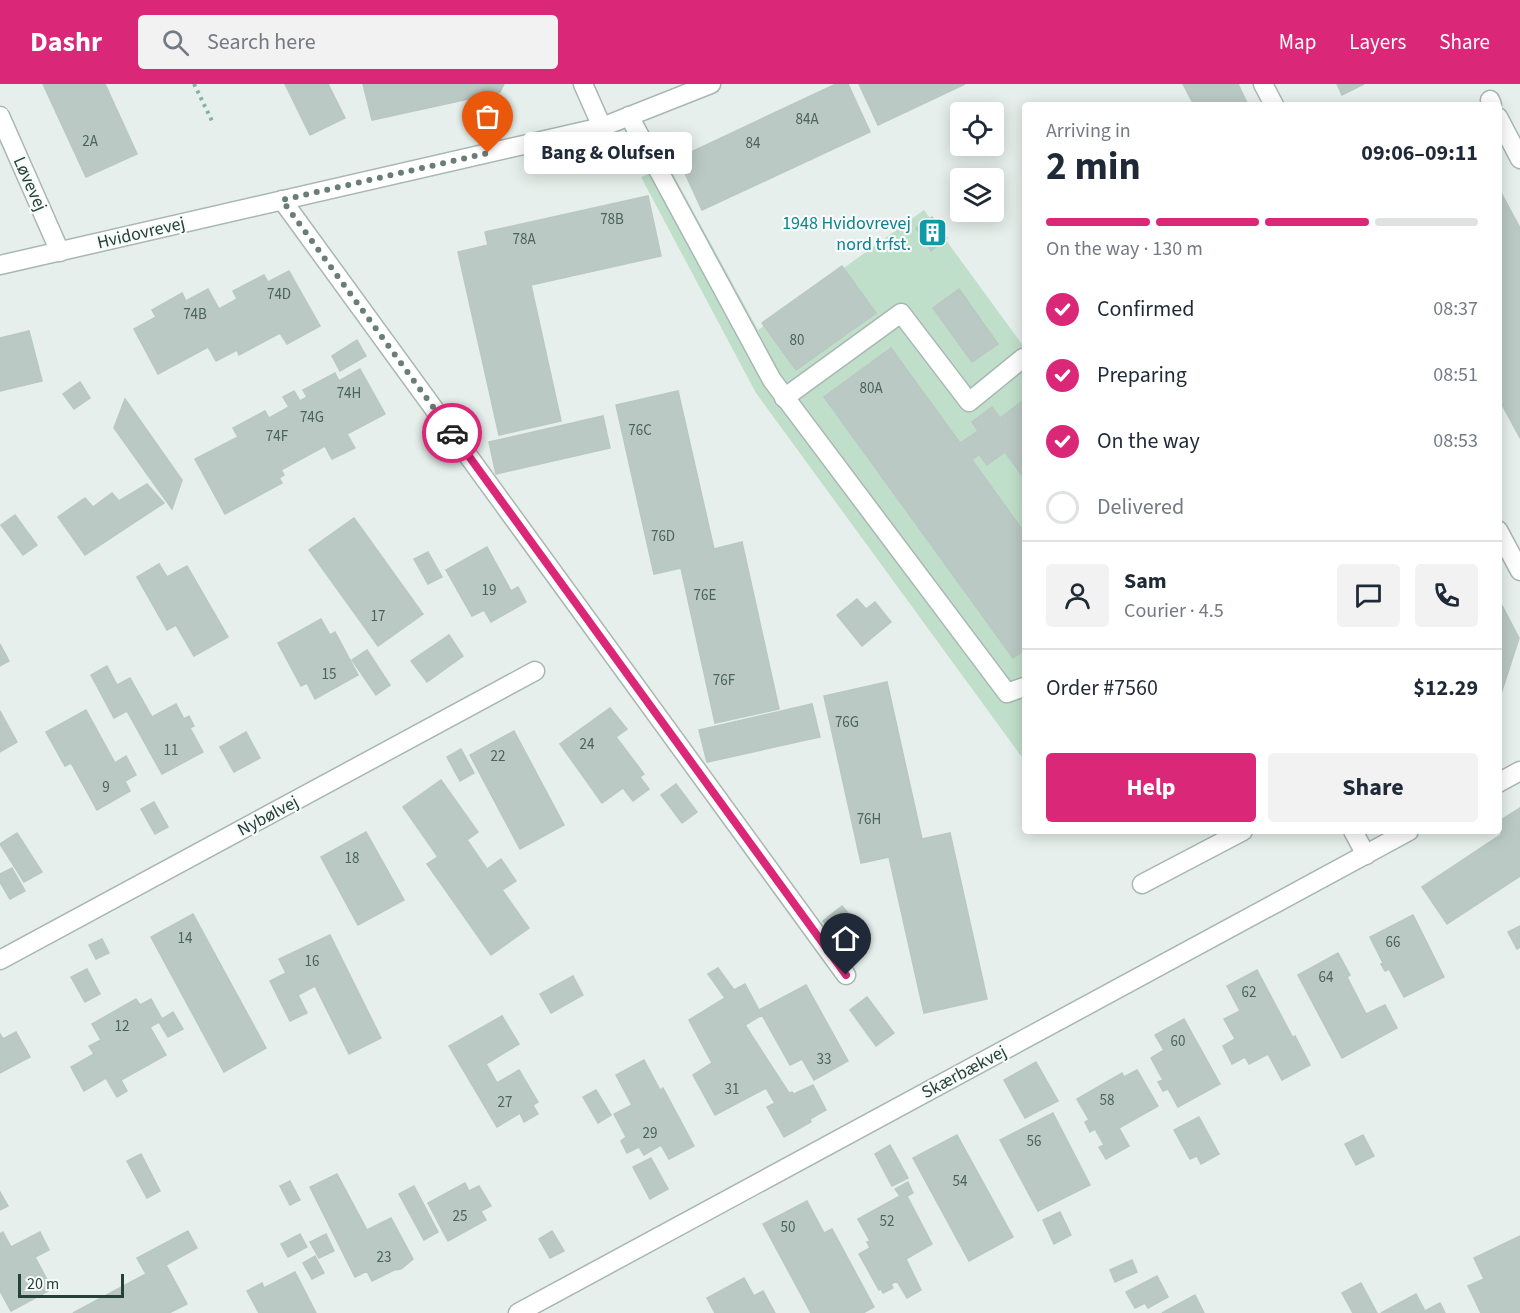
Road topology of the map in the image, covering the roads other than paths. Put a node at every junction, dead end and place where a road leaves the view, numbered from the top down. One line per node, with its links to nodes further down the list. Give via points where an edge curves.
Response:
1 (583, 84): 8 (street)
2 (711, 84): 6 (street, Hvidovrevej)
3 (1263, 84): 4 (street)
4 (1272, 102)
5 (0, 116): 11 (street, Løvevej)
6 (629, 117): 8 (street, Hvidovrevej); 14 (street)
7 (1502, 125): 9 (street)
8 (602, 127): 10 (street, Hvidovrevej)
9 (1520, 159)
10 (282, 200): 11 (street, Hvidovrevej); 27 (street)
11 (60, 252): 12 (street, Hvidovrevej)
12 (0, 265)
13 (1022, 359): 14 (street, via 969,402 901,313)
14 (784, 398): 18 (street, via 1007,693)
15 (1502, 537): 16 (street)
16 (1520, 571)
17 (535, 671): 26 (street, Nybølvej)
18 (1022, 688)
19 (1520, 771): 20 (street)
20 (1502, 781)
21 (1237, 834): 25 (street)
22 (1354, 834): 24 (street)
23 (1404, 834): 24 (street, Skærbækvej)
24 (1365, 855): 28 (street, Skærbækvej)
25 (1142, 884)
26 (0, 960)
27 (846, 975)
28 (518, 1313)

